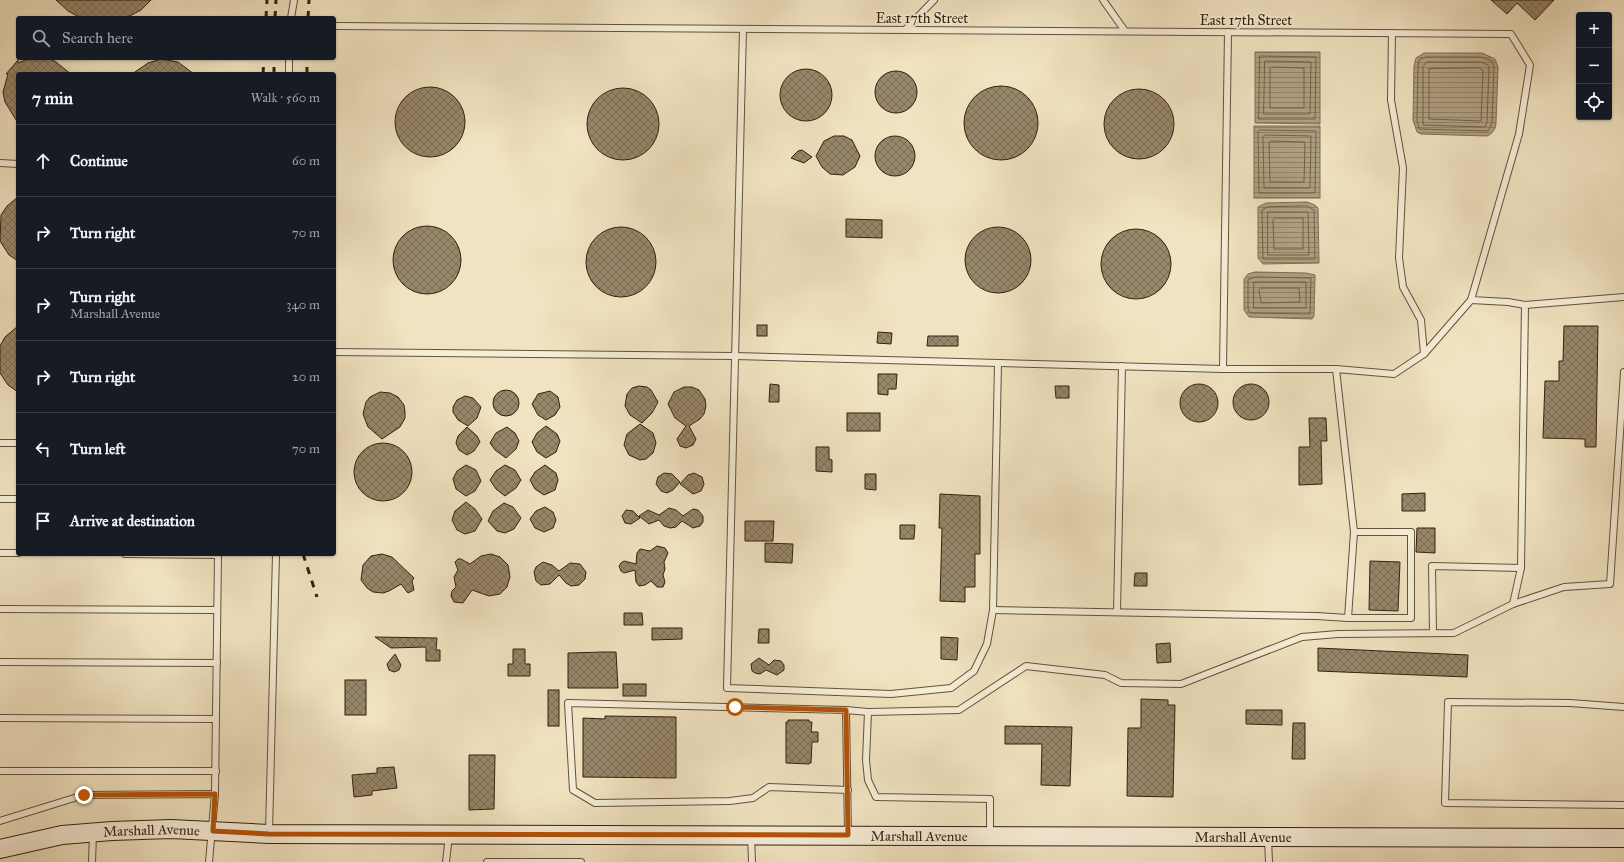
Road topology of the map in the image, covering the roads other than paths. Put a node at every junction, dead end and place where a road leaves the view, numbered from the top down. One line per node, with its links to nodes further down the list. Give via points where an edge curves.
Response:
1 (294, 0): 4 (lane)
2 (934, 0): 7 (lane)
3 (1103, 0): 8 (lane)
4 (291, 16)
5 (336, 26): 6 (lane, East 17th Street)
6 (743, 29): 7 (lane, East 17th Street); 20 (lane)
7 (905, 30): 8 (lane, East 17th Street)
8 (1125, 31): 9 (lane, East 17th Street)
9 (1228, 32): 10 (lane, East 17th Street); 23 (lane)
10 (1392, 33): 16 (lane, East 17th Street, via 1511,34 1530,65 1519,134); 19 (lane, via 1391,100 1403,168 1400,258 1403,287 1421,320)
11 (289, 60): 12 (lane)
12 (289, 72)
13 (0, 163): 14 (lane)
14 (16, 164)
15 (1624, 297): 17 (lane)
16 (1472, 300): 17 (lane); 19 (lane)
17 (1525, 305): 36 (lane)
18 (336, 352): 20 (lane)
19 (1424, 354): 24 (lane, via 1394,374)
20 (734, 356): 21 (lane); 40 (lane, via 727,688 891,694 951,688 974,671 987,644)
21 (998, 363): 22 (lane); 40 (lane)
22 (1122, 366): 23 (lane); 41 (lane)
23 (1223, 368): 24 (lane)
24 (1336, 369): 31 (lane)
25 (1624, 372): 26 (lane)
26 (1623, 395): 37 (lane, via 1610,584 1564,587)
27 (0, 443): 28 (lane)
28 (16, 443)
29 (0, 499): 30 (lane)
30 (16, 499)
31 (1354, 532): 42 (lane); 42 (lane, via 1411,532 1411,618)
32 (0, 553): 33 (lane)
33 (16, 553)
34 (218, 556): 39 (lane)
35 (276, 556): 59 (lane)
36 (1521, 568): 37 (lane); 43 (lane, via 1432,566)
37 (1514, 604): 43 (lane, via 1454,633)
38 (0, 609): 39 (lane)
39 (217, 610): 45 (lane)
40 (993, 610): 41 (lane)
41 (1117, 612): 42 (lane)
42 (1348, 618)
43 (1433, 633): 48 (lane, via 1302,637 1181,684 1121,684 1104,675 1026,666 959,710)
44 (0, 662): 45 (lane)
45 (216, 663): 50 (lane)
46 (1624, 707): 55 (lane, via 1448,702 1445,803)
47 (846, 710): 48 (lane); 53 (lane); 53 (lane, via 568,703 573,790 595,803 730,801 753,798 769,787)
48 (868, 712): 63 (lane, via 866,760 868,780 876,797 990,799)
49 (0, 718): 50 (lane)
50 (216, 719): 52 (lane)
51 (0, 771): 52 (lane)
52 (216, 771): 54 (lane)
53 (848, 790): 62 (lane)
54 (215, 794): 56 (lane, via 84,795); 57 (lane)
55 (1624, 805)
56 (0, 821)
57 (213, 831): 58 (street, Marshall Avenue, via 171,829); 59 (street, Marshall Avenue); 68 (lane)
58 (93, 832): 66 (street, Marshall Avenue, via 62,835); 67 (lane)
59 (269, 834): 60 (street, Marshall Avenue)
60 (449, 834): 61 (street, Marshall Avenue); 69 (lane)
61 (752, 835): 62 (street, Marshall Avenue); 72 (lane)
62 (848, 835): 63 (street, Marshall Avenue)
63 (990, 836): 64 (street, Marshall Avenue)
64 (1268, 837): 65 (street, Marshall Avenue); 73 (lane)
65 (1624, 838)
66 (0, 849)
67 (92, 862)
68 (209, 862)
69 (446, 862)
70 (487, 862): 71 (lane)
71 (580, 862)
72 (752, 862)
73 (1268, 862)

